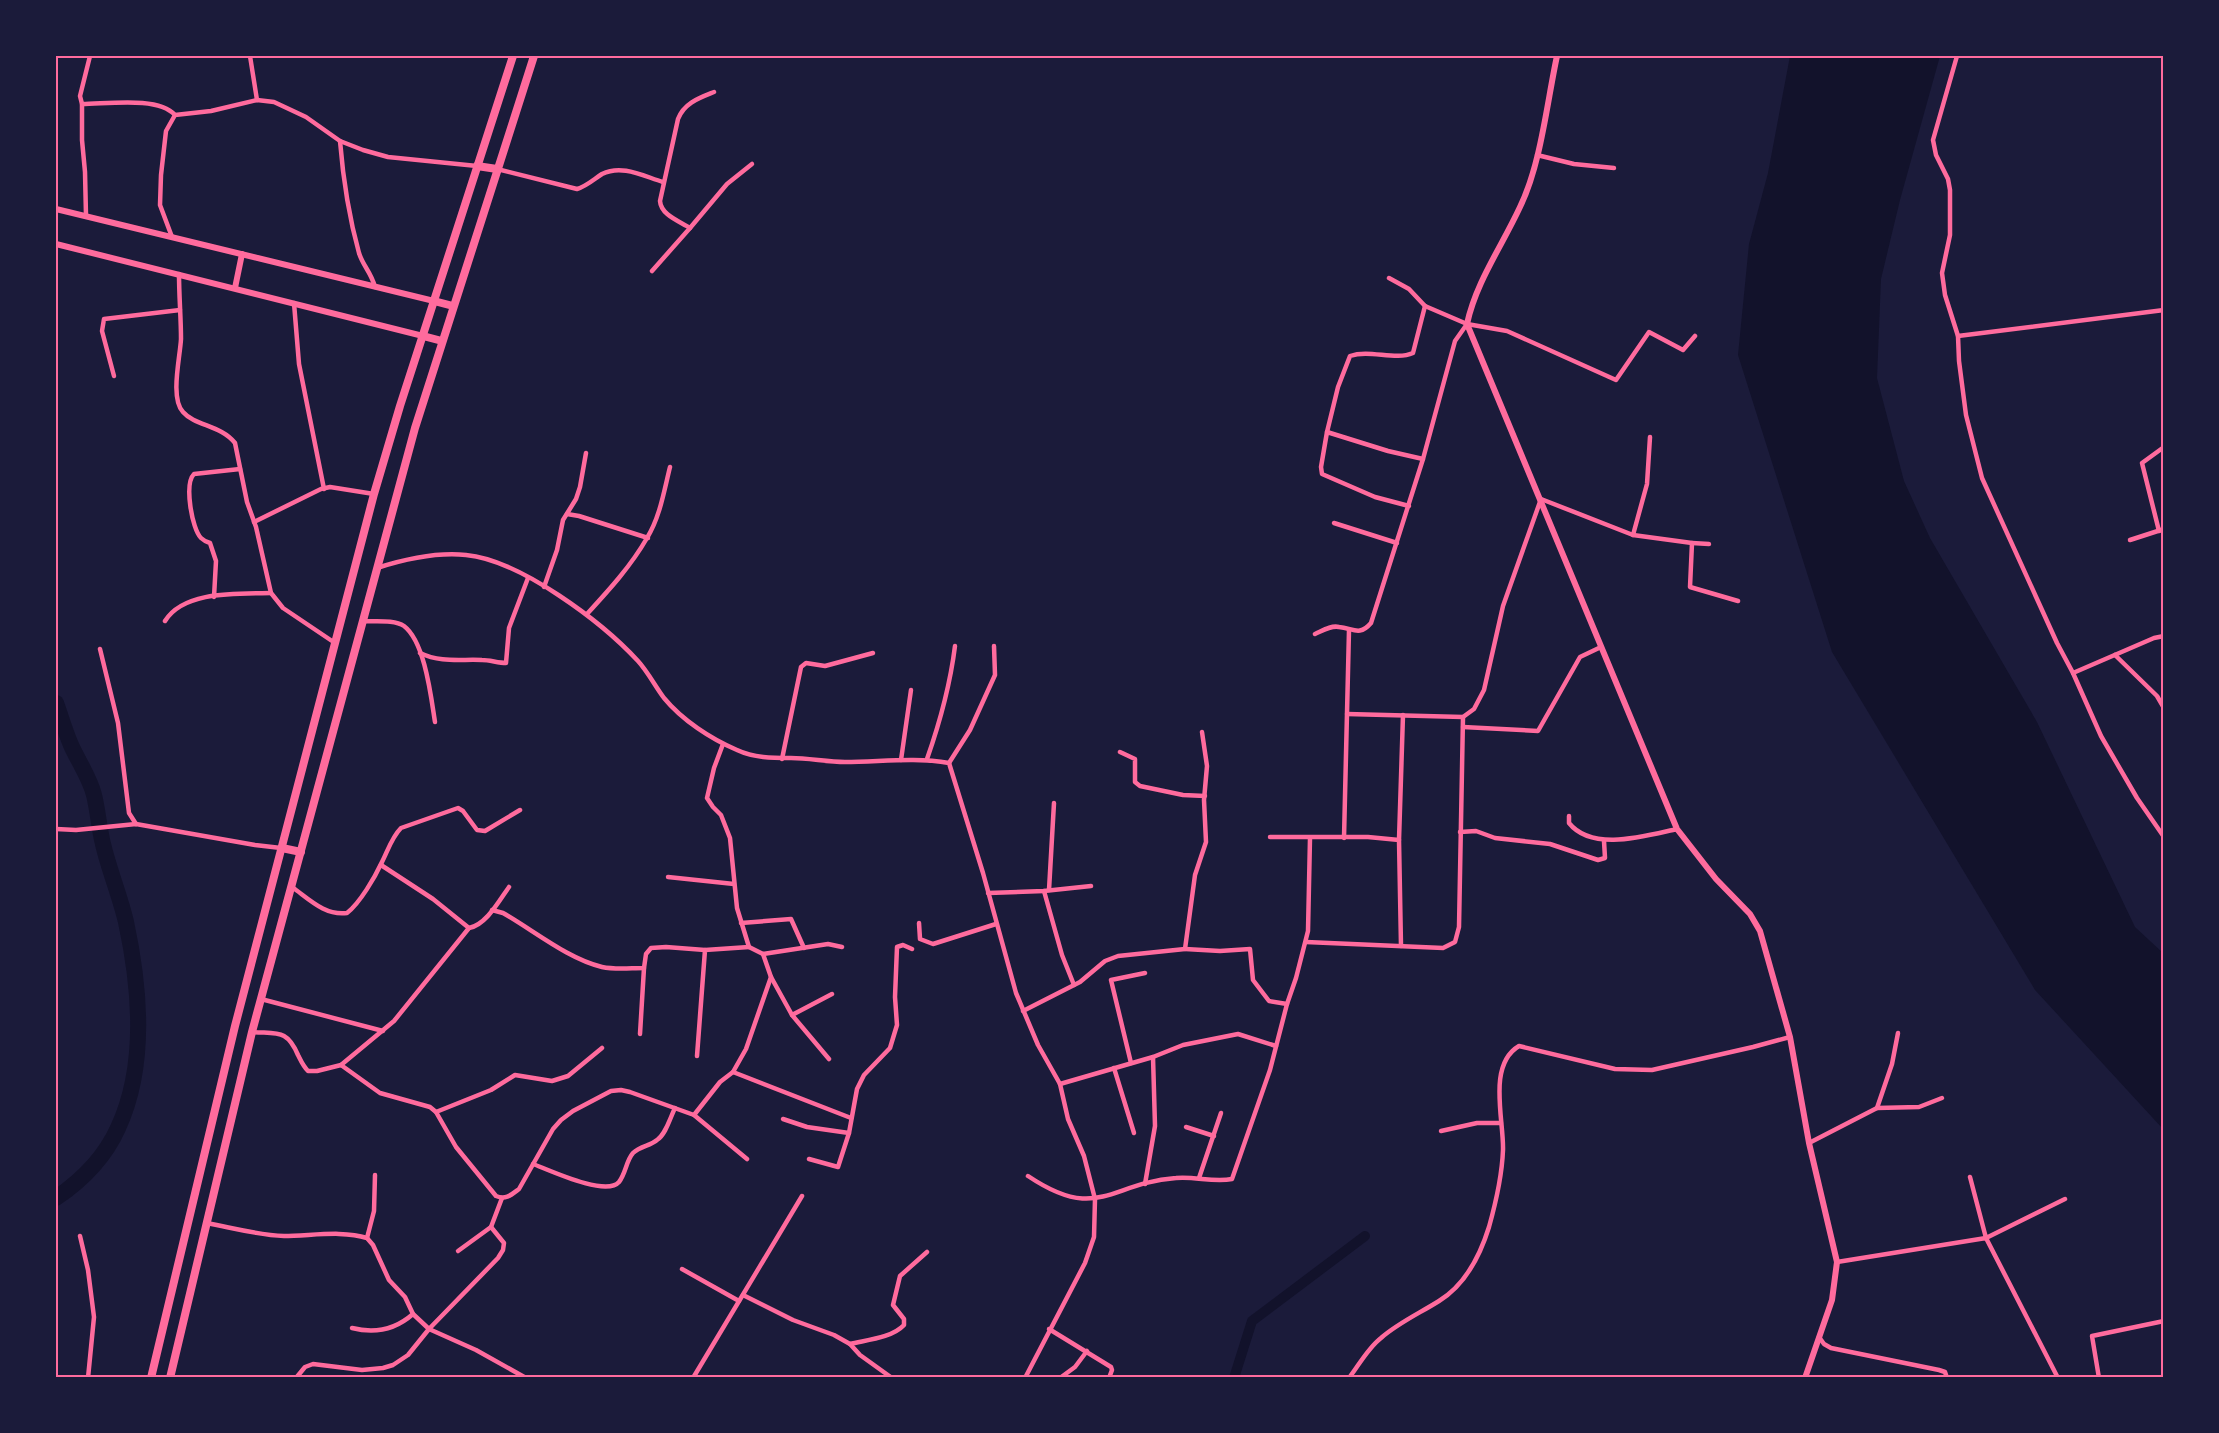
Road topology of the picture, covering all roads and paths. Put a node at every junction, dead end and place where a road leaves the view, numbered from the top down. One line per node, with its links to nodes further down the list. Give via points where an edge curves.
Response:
1 (90, 56): 9 (street, via 80,96)
2 (250, 56): 8 (street)
3 (513, 56): 14 (main road)
4 (534, 56): 16 (main road)
5 (1557, 56): 12 (street)
6 (1957, 56): 38 (street, via 1933,140 1950,190 1950,235 1942,273)
7 (714, 92): 17 (street, via 681,110)
8 (257, 100): 10 (street); 11 (street, via 294,110)
9 (82, 104): 10 (street, via 149,103); 19 (street)
10 (175, 115): 21 (street, via 166,131 160,205)
11 (340, 141): 14 (street, via 388,157); 27 (street, via 354,234)
12 (1537, 154): 15 (street, via 1574,164); 35 (street, via 1520,207 1479,288)
13 (752, 164): 20 (street, via 727,184)
14 (477, 166): 16 (main road); 29 (main road)
15 (1614, 168)
16 (497, 169): 17 (street, via 577,189 620,169); 31 (main road)
17 (663, 182): 20 (street, via 660,207)
18 (56, 209): 19 (street)
19 (86, 216): 21 (street)
20 (690, 228): 24 (street)
21 (172, 237): 23 (street)
22 (56, 244): 25 (street)
23 (242, 254): 27 (street); 28 (street)
24 (652, 271)
25 (179, 274): 28 (street); 33 (street)
26 (1389, 278): 32 (street, via 1410,289)
27 (375, 287): 29 (street)
28 (235, 288): 30 (street)
29 (434, 301): 31 (main road); 36 (main road)
30 (294, 303): 36 (street); 48 (street, via 299,363)
31 (453, 306): 39 (main road)
32 (1425, 306): 35 (street); 41 (street, via 1413,353 1350,356)
33 (180, 310): 40 (street, via 104,318 102,331); 47 (street, via 180,408 231,438 238,451)
34 (2163, 310): 38 (street)
35 (1467, 324): 37 (street, via 1507,331 1616,380 1649,332 1683,350); 45 (street, via 1455,341); 50 (street)
36 (423, 336): 39 (main road); 49 (main road)
37 (1695, 336)
38 (1959, 336): 82 (street, via 1966,415 1982,478)
39 (442, 341): 62 (main road)
40 (114, 376)
41 (1327, 432): 45 (street); 51 (street, via 1322,474 1375,497)
42 (1650, 437): 56 (street, via 1647,484)
43 (2163, 447): 55 (street, via 2142,463)
44 (586, 453): 52 (street, via 580,487)
45 (1424, 459): 51 (street)
46 (670, 468): 57 (street)
47 (240, 470): 53 (street); 66 (street, via 194,474 189,482 189,498 199,533 210,543 216,561)
48 (324, 489): 49 (street); 53 (street)
49 (374, 494): 74 (main road)
50 (1541, 499): 56 (street); 77 (street); 87 (street, via 1503,606 1484,690 1474,709)
51 (1409, 506): 59 (street)
52 (567, 514): 57 (street); 64 (street)
53 (254, 522): 65 (street)
54 (1334, 523): 59 (street)
55 (2161, 530): 58 (street)
56 (1633, 535): 60 (street)
57 (648, 538): 68 (street)
58 (2130, 540)
59 (1397, 543): 71 (street, via 1371,623 1356,632)
60 (1692, 543): 61 (street); 67 (street, via 1690,587)
61 (1709, 544)
62 (376, 568): 63 (street, via 435,555 468,555); 70 (main road)
63 (528, 578): 64 (street); 79 (street, via 509,628 506,663 429,658)
64 (544, 587): 68 (street)
65 (271, 593): 66 (street); 74 (street, via 284,608)
66 (214, 597): 69 (street, via 186,601)
67 (1738, 601)
68 (587, 614): 91 (street, via 637,660 677,712)
69 (165, 621)
70 (362, 621): 79 (street, via 404,626); 112 (main road)
71 (1348, 630): 72 (street, via 1330,627); 85 (street)
72 (1315, 634)
73 (2163, 636): 81 (street)
74 (335, 643): 111 (main road)
75 (955, 646): 94 (street, via 950,683)
76 (994, 646): 96 (street, via 995,675 970,730)
77 (1601, 647): 89 (street, via 1580,657 1538,731); 103 (street)
78 (100, 649): 101 (street, via 118,723 129,813)
79 (420, 653): 88 (street)
80 (873, 653): 93 (street, via 833,665 806,663 801,667)
81 (2115, 655): 82 (street); 84 (street, via 2157,696)
82 (2073, 673): 106 (street, via 2101,736)
83 (911, 690): 95 (street)
84 (2163, 708)
85 (1347, 714): 86 (street); 108 (street)
86 (1403, 715): 87 (street); 109 (street)
87 (1463, 717): 89 (street)
88 (435, 722)
89 (1463, 727): 104 (street)
90 (1202, 732): 97 (street, via 1207,766)
91 (723, 744): 93 (street, via 753,756); 115 (street, via 707,798 721,815 730,838)
92 (1120, 752): 97 (street, via 1134,759 1135,782 1140,786)
93 (782, 759): 95 (street)
94 (927, 759): 95 (street); 96 (street)
95 (901, 760)
96 (949, 762): 120 (street)
97 (1205, 796): 131 (street, via 1206,842 1195,875)
98 (1054, 803): 119 (street)
99 (520, 810): 113 (street, via 485,831 477,830 458,808 417,821 395,834)
100 (1569, 816): 110 (street, via 1574,830)
101 (136, 824): 102 (street); 111 (street)
102 (56, 829)
103 (1677, 829): 110 (street); 148 (street, via 1760,931)
104 (1460, 832): 110 (street, via 1476,831 1495,838 1550,844 1598,860 1605,858); 127 (street, via 1459,927 1455,942 1443,948)
105 (1270, 837): 107 (street)
106 (2163, 837)
107 (1310, 838): 108 (street); 126 (street)
108 (1344, 838): 109 (street)
109 (1399, 840): 127 (street)
110 (1604, 841)
111 (282, 848): 112 (main road); 206 (main road)
112 (302, 852): 117 (main road)
113 (381, 865): 117 (street, via 347,913 327,912); 125 (street)
114 (668, 877): 115 (street)
115 (734, 884): 122 (street)
116 (1091, 886): 119 (street)
117 (292, 887): 140 (main road)
118 (509, 887): 121 (street)
119 (1046, 891): 120 (street); 138 (street)
120 (987, 893): 124 (street)
121 (492, 910): 125 (street, via 476,926); 135 (street, via 587,962 615,969)
122 (741, 923): 128 (street); 130 (street, via 790,919)
123 (919, 923): 124 (street, via 920,939 933,944)
124 (996, 924): 142 (street)
125 (468, 928): 144 (street)
126 (1306, 942): 127 (street); 141 (street)
127 (1401, 946)
128 (749, 947): 133 (street); 134 (street)
129 (842, 947): 130 (street, via 828,944)
130 (804, 948): 134 (street)
131 (1185, 948): 138 (street, via 1118,956 1105,961); 141 (street, via 1250,949 1253,980 1269,1001)
132 (912, 949): 165 (street, via 897,947 897,1025 890,1048 864,1075)
133 (705, 950): 135 (street, via 651,948); 151 (street)
134 (763, 954): 137 (street)
135 (644, 968): 147 (street)
136 (1145, 973): 154 (street, via 1111,980)
137 (771, 977): 143 (street); 157 (street, via 746,1049)
138 (1074, 986): 142 (street)
139 (832, 994): 143 (street)
140 (261, 999): 144 (street); 145 (main road)
141 (1287, 1004): 149 (street)
142 (1023, 1011): 158 (street)
143 (792, 1015): 153 (street)
144 (383, 1031): 155 (street)
145 (252, 1032): 155 (street, via 290,1039 308,1071); 186 (main road)
146 (1898, 1033): 161 (street)
147 (640, 1034)
148 (1790, 1037): 167 (street, via 1652,1070 1615,1069 1519,1046 1506,1059 1501,1074); 173 (street)
149 (1276, 1046): 152 (street, via 1238,1034 1183,1045); 180 (street, via 1232,1179)
150 (602, 1048): 162 (street, via 568,1076 552,1081 515,1075 491,1090)
151 (697, 1056)
152 (1153, 1057): 154 (street); 181 (street, via 1155,1126)
153 (829, 1059)
154 (1131, 1063): 156 (street)
155 (341, 1065): 162 (street, via 380,1093)
156 (1114, 1068): 158 (street); 171 (street)
157 (733, 1072): 164 (street); 165 (street)
158 (1060, 1084): 184 (street)
159 (1942, 1098): 161 (street, via 1920,1107)
160 (675, 1108): 164 (street); 176 (street, via 630,1092 611,1091 561,1120); 176 (street, via 660,1139 635,1151 618,1183 611,1187 602,1188)
161 (1877, 1108): 173 (street)
162 (436, 1112): 183 (street, via 456,1147 496,1196)
163 (1221, 1113): 172 (street)
164 (694, 1115): 174 (street)
165 (851, 1118): 170 (street)
166 (783, 1119): 170 (street)
167 (1501, 1123): 169 (street, via 1477,1123); 215 (street, via 1503,1149 1497,1193 1477,1258 1460,1285 1380,1338)
168 (1186, 1126): 172 (street)
169 (1441, 1131)
170 (849, 1133): 175 (street, via 838,1167)
171 (1134, 1133)
172 (1214, 1136): 180 (street)
173 (1809, 1143): 193 (street)
174 (747, 1159)
175 (809, 1160)
176 (533, 1164): 183 (street, via 519,1189)
177 (375, 1175): 189 (street, via 374,1211)
178 (1028, 1176): 184 (street, via 1066,1197)
179 (1970, 1177): 190 (street)
180 (1199, 1178): 181 (street)
181 (1145, 1184): 184 (street)
182 (801, 1196): 195 (street)
183 (502, 1198): 187 (street)
184 (1095, 1199): 201 (street, via 1096,1225 1090,1248)
185 (2065, 1199): 190 (street)
186 (207, 1223): 189 (street, via 259,1234 350,1234); 207 (main road)
187 (491, 1227): 191 (street); 200 (street, via 504,1243 503,1250)
188 (80, 1236): 205 (street, via 94,1317)
189 (367, 1238): 197 (street)
190 (1986, 1238): 193 (street); 218 (street)
191 (458, 1251)
192 (927, 1252): 203 (street, via 899,1279 892,1305 904,1319 902,1328)
193 (1837, 1262): 202 (street, via 1832,1300)
194 (682, 1269): 196 (street)
195 (743, 1295): 196 (street); 203 (street)
196 (739, 1301): 210 (street)
197 (413, 1314): 199 (street, via 386,1329); 200 (street)
198 (2163, 1321): 219 (street, via 2092,1336)
199 (352, 1328)
200 (429, 1329): 208 (street, via 408,1355 393,1365 362,1370 313,1364); 209 (street)
201 (1049, 1329): 204 (street); 212 (street)
202 (1819, 1337): 216 (street); 217 (street, via 1831,1348 1939,1370)
203 (850, 1344): 211 (street)
204 (1087, 1351): 213 (street, via 1075,1367); 214 (street, via 1111,1367)
205 (88, 1377)
206 (151, 1377)
207 (170, 1377)
208 (296, 1377)
209 (526, 1377)
210 (693, 1377)
211 (892, 1377)
212 (1025, 1377)
213 (1060, 1377)
214 (1109, 1377)
215 (1349, 1377)
216 (1805, 1377)
217 (1947, 1377)
218 (2058, 1377)
219 (2099, 1377)

